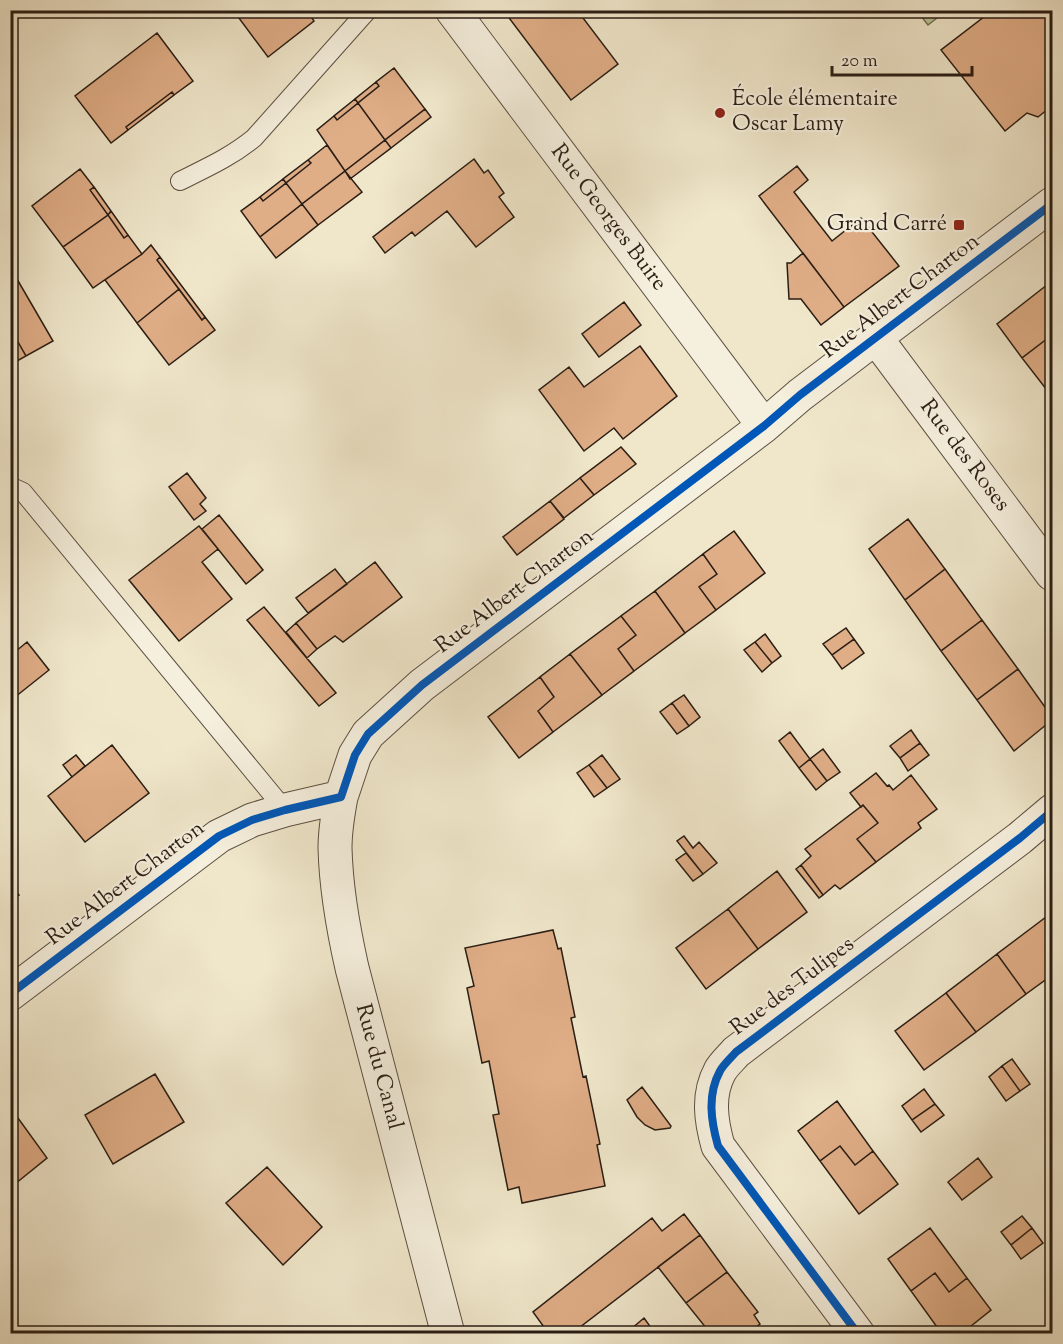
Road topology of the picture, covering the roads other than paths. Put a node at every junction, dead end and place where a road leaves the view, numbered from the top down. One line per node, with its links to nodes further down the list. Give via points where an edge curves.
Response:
1 (368, 10): 3 (lane, via 254,138 240,150)
2 (452, 10): 6 (street, Rue Georges Buire)
3 (180, 181)
4 (1053, 204): 5 (street, Rue Albert Charton)
5 (876, 338): 6 (street, Rue Albert Charton); 8 (street, Rue des Roses)
6 (764, 426): 9 (street, Rue Albert Charton, via 422,685 368,734 355,754)
7 (10, 486): 10 (lane, via 23,492)
8 (1053, 574)
9 (341, 796): 10 (street, Rue Albert Charton); 13 (street, Rue du Canal, via 335,846 342,924)
10 (285, 810): 12 (street, Rue Albert Charton, via 219,836)
11 (1053, 811): 14 (street, Rue des Tulipes, via 736,1053 721,1069 714,1086 711,1108 718,1146)
12 (10, 994)
13 (448, 1334)
14 (858, 1334)

